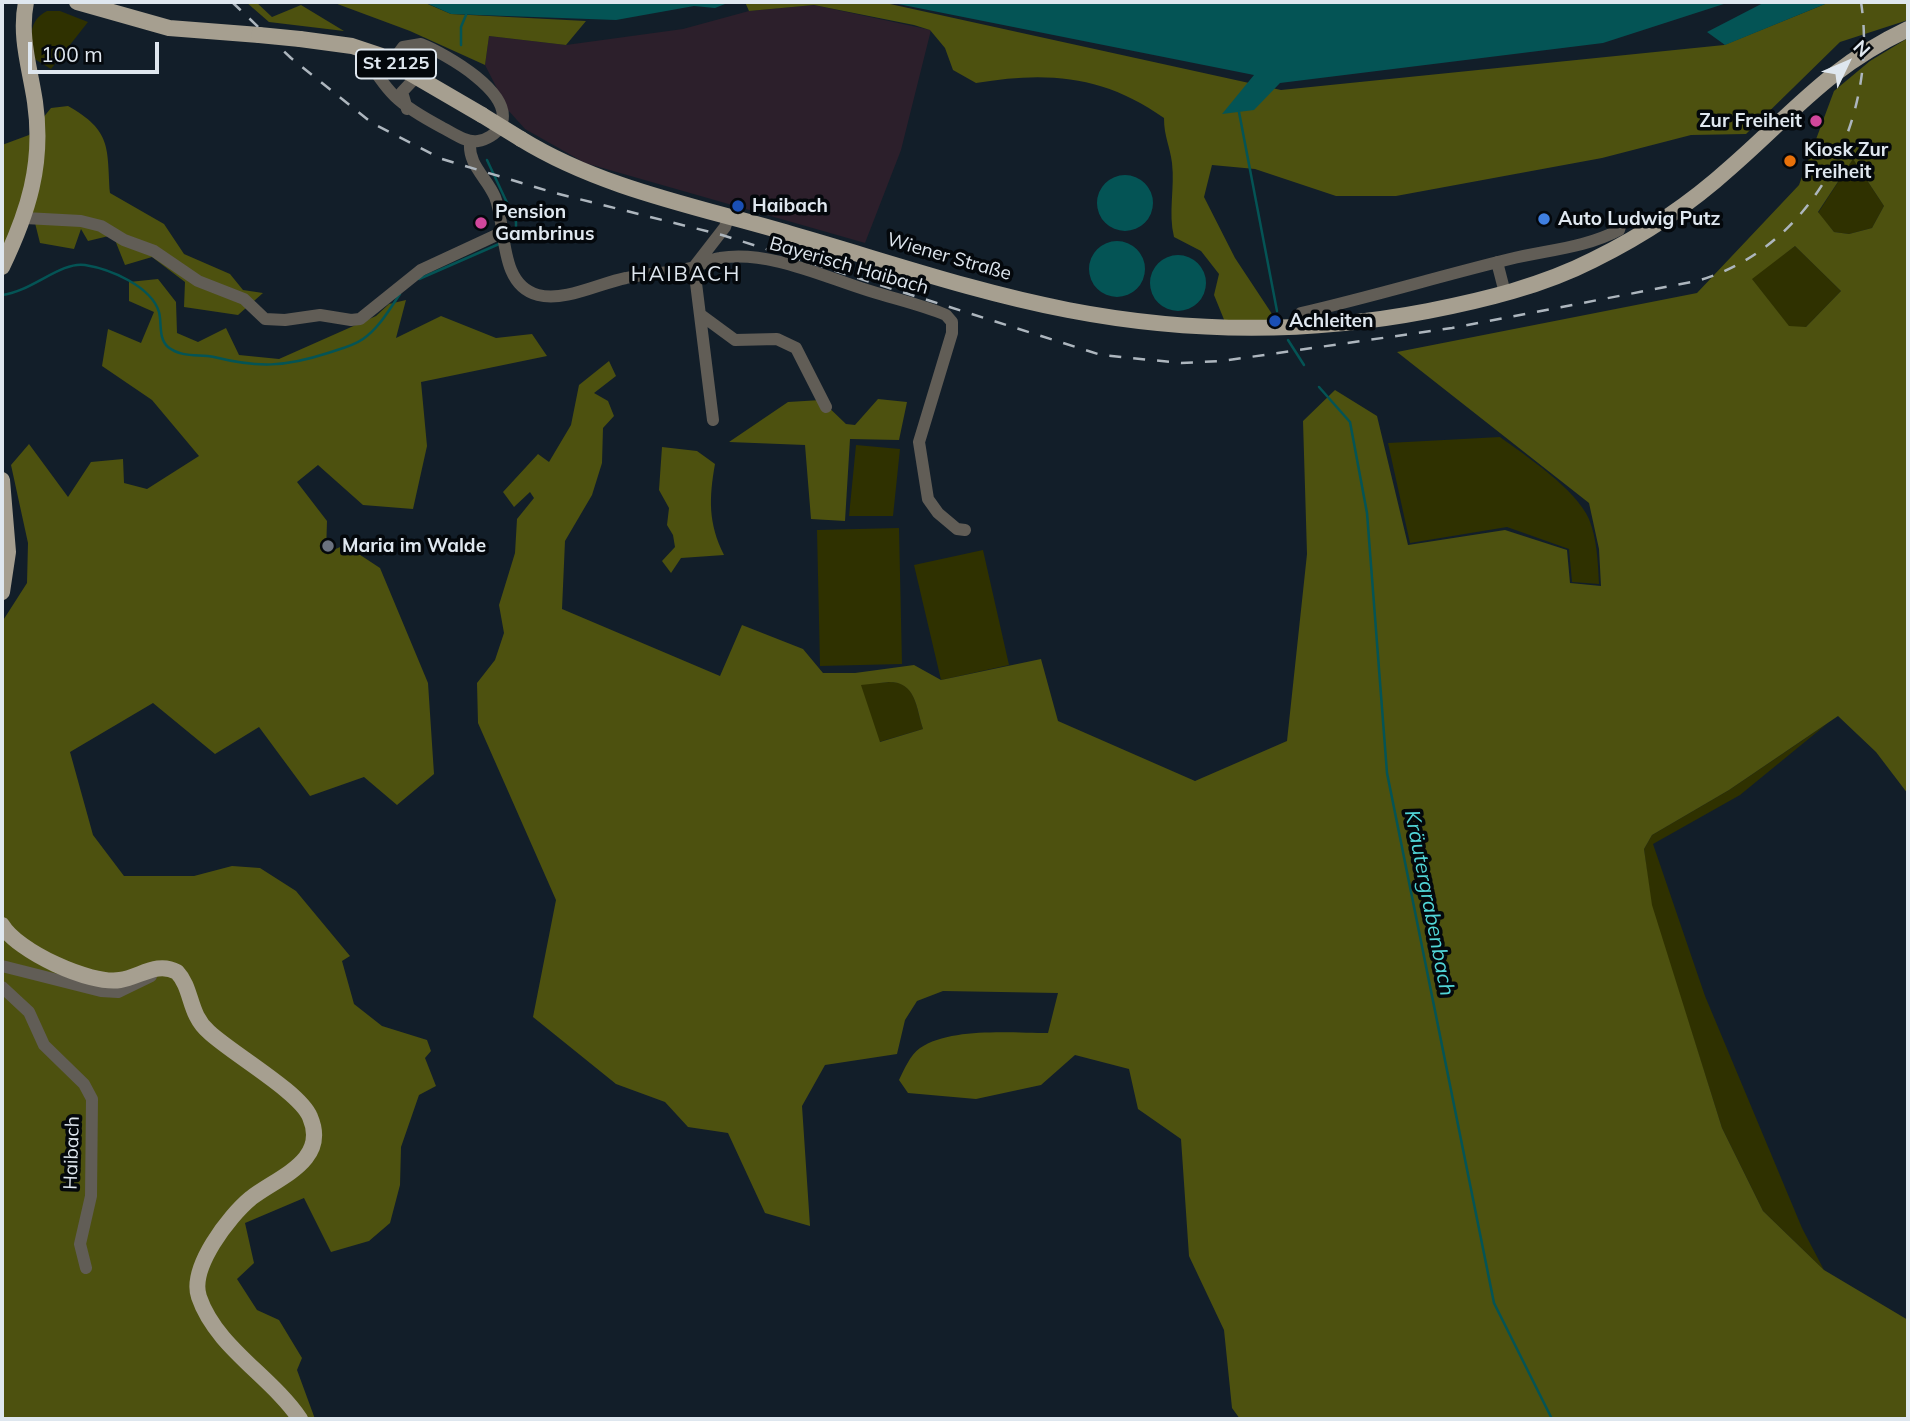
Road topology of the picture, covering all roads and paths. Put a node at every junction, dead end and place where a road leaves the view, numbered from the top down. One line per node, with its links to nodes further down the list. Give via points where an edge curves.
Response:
1 (26, 2): 10 (main road, via 23,40 37,122)
2 (77, 2): 4 (main road, Wiener Straße / St 2125, bridge, via 169,28)
3 (1908, 29): 15 (main road, Wiener Straße / St 2125, via 1854,58 1675,213)
4 (360, 48): 5 (main road, Wiener Straße / St 2125); 7 (street, via 385,87)
5 (392, 62): 6 (main road, Wiener Straße / St 2125); 8 (street, via 403,47 421,44 471,72 489,88 499,103 502,123 487,138)
6 (417, 76): 7 (street, via 402,92); 9 (main road, Wiener Straße / St 2125, bridge, via 583,172)
7 (407, 109): 8 (street)
8 (470, 141): 12 (street, Bayerisch Haibach, via 472,163 490,186)
9 (729, 215): 17 (street); 20 (main road, Wiener Straße / St 2125, via 961,284 1064,309 1182,326)
10 (25, 218): 12 (street, via 101,226 155,251 198,281 244,299 272,320 320,315 360,318 421,270); 16 (main road)
11 (1622, 223): 13 (street, via 1619,230)
12 (504, 239): 17 (street, Bayerisch Haibach, via 508,263 519,282 537,295 556,296)
13 (1583, 245): 14 (street); 15 (street)
14 (1497, 262): 18 (street); 20 (street, via 1301,313)
15 (1589, 262): 18 (main road, Wiener Straße / St 2125)
16 (2, 267)
17 (694, 267): 19 (street); 24 (street, Bayerisch Haibach, via 717,258 760,259 950,318 952,332 919,442 928,499 957,529)
18 (1506, 293): 20 (main road, Wiener Straße / St 2125, via 1393,317)
19 (701, 315): 21 (street, via 735,340 777,340 796,348); 22 (street)
20 (1298, 327)
21 (826, 407)
22 (713, 420)
23 (2, 480): 25 (main road, via 8,552)
24 (965, 530)
25 (2, 592)
26 (2, 925): 28 (main road, via 31,952 100,979 120,980)
27 (2, 966): 28 (street, via 118,992 150,976)
28 (148, 971): 31 (main road, via 164,968 177,972 200,1023 298,1101 310,1116 314,1133 308,1155 287,1176 243,1206 207,1254 196,1278 199,1296 217,1329)
29 (2, 988): 30 (street, Haibach, via 29,1012 44,1045 84,1084 92,1099 92,1186 80,1244)
30 (86, 1268)
31 (300, 1419)

